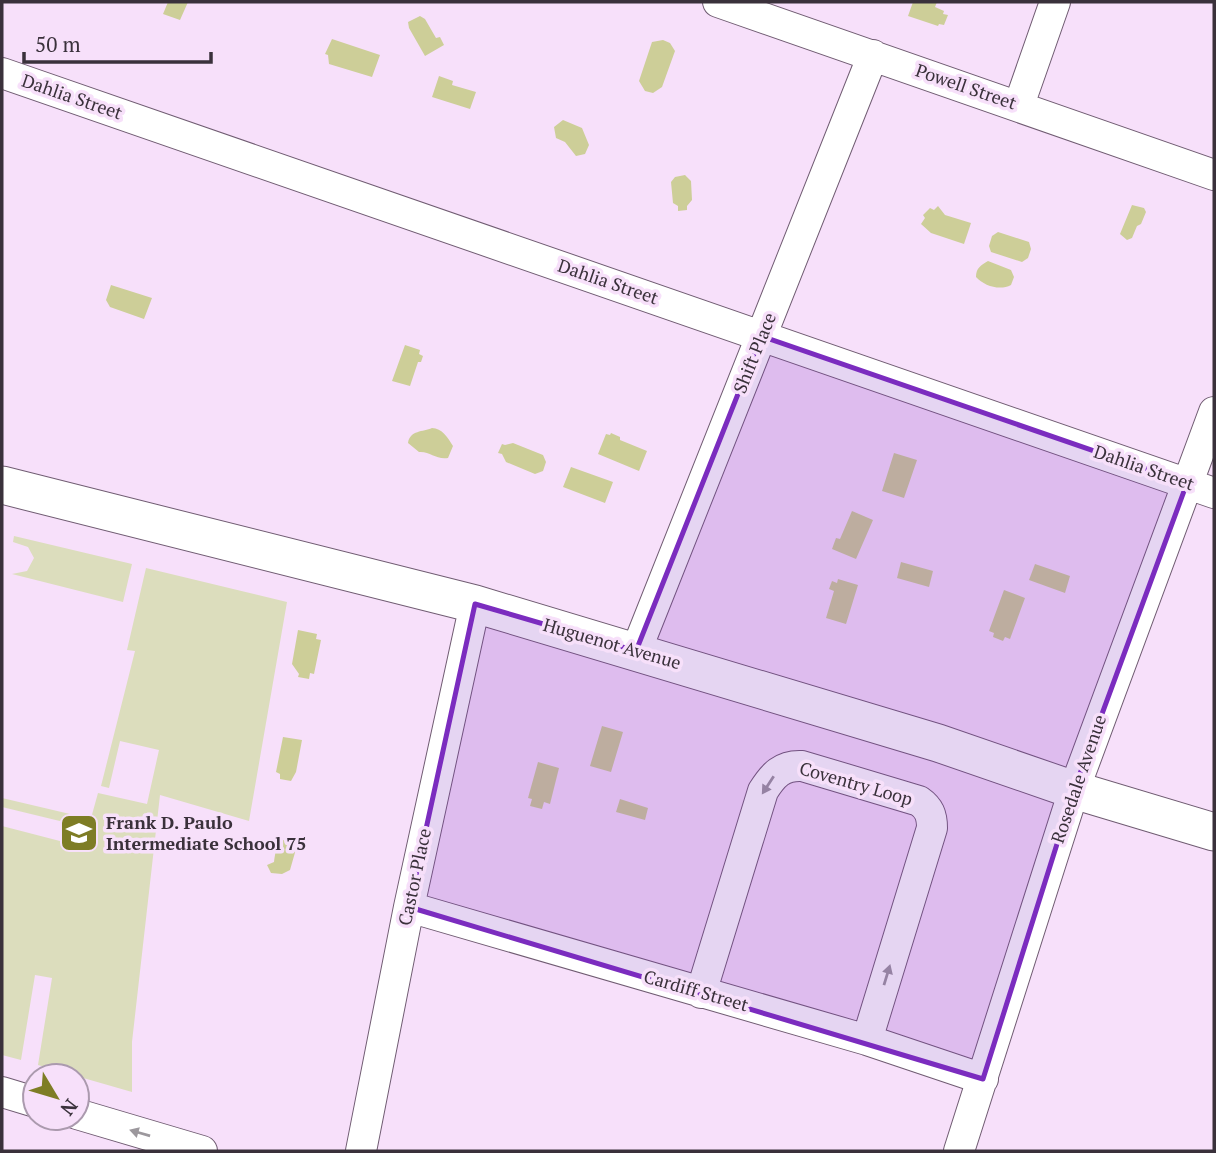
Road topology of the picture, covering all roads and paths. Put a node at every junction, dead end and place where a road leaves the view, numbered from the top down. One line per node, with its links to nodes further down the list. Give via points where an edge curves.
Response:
1 (1055, 2): 5 (street)
2 (736, 5): 3 (street, Powell Street)
3 (873, 55): 5 (street, Powell Street); 7 (street, Shift Place)
4 (2, 73): 7 (street, Dahlia Street)
5 (1019, 105): 6 (street, Powell Street)
6 (1214, 175)
7 (761, 336): 10 (street, Dahlia Street); 12 (street, Shift Place)
8 (1214, 412): 10 (street, Rosedale Avenue)
9 (2, 485): 11 (street, Huguenot Avenue)
10 (1201, 488): 13 (street, Rosedale Avenue)
11 (475, 604): 12 (street, Huguenot Avenue); 15 (street, Castor Place)
12 (636, 651): 13 (street, Huguenot Avenue, via 938,743)
13 (1074, 790): 14 (street, Huguenot Avenue); 18 (street, Rosedale Avenue)
14 (1214, 832)
15 (409, 907): 16 (street, Cardiff Street); 23 (street, Castor Place)
16 (701, 993): 17 (street, Cardiff Street); 17 (street, Coventry Loop, one-way to 16, via 932,819 919,801 802,766 780,770 763,791)
17 (867, 1040): 18 (street, Cardiff Street)
18 (983, 1079): 24 (street, Rosedale Avenue)
19 (2, 1093): 20 (street)
20 (21, 1098)
21 (91, 1118): 22 (street, one-way to 21)
22 (202, 1151)
23 (361, 1151)
24 (960, 1151)

